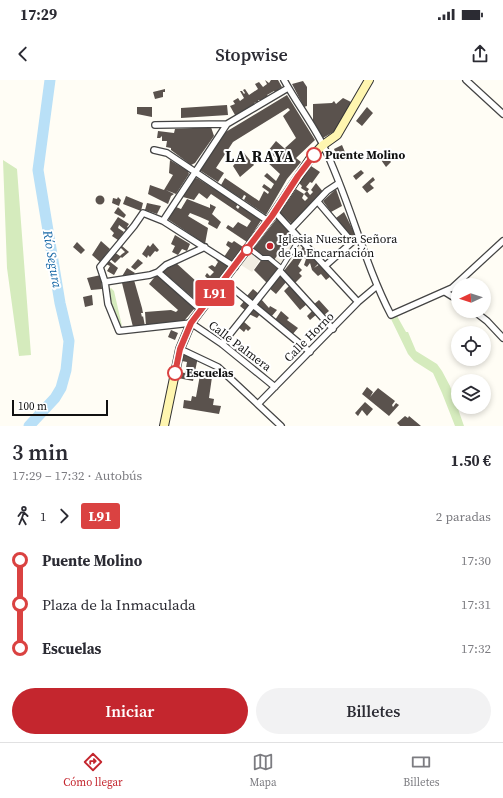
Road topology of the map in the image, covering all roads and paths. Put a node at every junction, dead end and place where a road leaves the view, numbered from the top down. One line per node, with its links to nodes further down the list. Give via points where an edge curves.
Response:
1 (284, 80): 4 (street)
2 (369, 80): 8 (main road, via 338,135)
3 (466, 80): 5 (street)
4 (288, 88): 6 (street); 8 (street)
5 (503, 114)
6 (227, 124): 7 (street); 10 (street)
7 (155, 125)
8 (323, 145): 11 (street); 13 (main road, via 298,176)
9 (154, 150): 10 (street, via 168,153)
10 (196, 171): 14 (street); 15 (street)
11 (339, 183): 12 (street); 17 (street)
12 (318, 202): 16 (street); 20 (street)
13 (275, 212): 15 (main road); 16 (street)
14 (163, 221): 21 (street); 28 (street, via 143,213 100,267)
15 (268, 221): 22 (main road)
16 (292, 228): 18 (street)
17 (359, 236): 20 (street); 29 (street)
18 (300, 238): 23 (street); 25 (street)
19 (503, 241): 30 (street)
20 (352, 242): 23 (street)
21 (205, 247): 24 (street); 26 (street, via 166,265)
22 (249, 248): 24 (main road); 25 (street, via 262,258 269,258)
23 (325, 266): 32 (street)
24 (235, 267): 27 (main road)
25 (281, 270): 33 (street); 37 (street)
26 (158, 272): 28 (street); 34 (street)
27 (224, 281): 33 (street); 34 (main road)
28 (105, 282): 36 (street, via 108,304 119,331)
29 (377, 286): 30 (street, via 391,315); 32 (street, Calle Horno)
30 (445, 292): 31 (street)
31 (451, 296)
32 (358, 302): 37 (street, Calle Horno)
33 (254, 305): 39 (street); 41 (street)
34 (200, 309): 36 (main road)
35 (483, 318): 38 (street)
36 (191, 323): 39 (street, Calle Palmera); 40 (main road)
37 (333, 329): 41 (street, Calle Horno)
38 (503, 338)
39 (222, 344): 42 (street, Calle Palmera)
40 (180, 349): 43 (street, via 218,366); 44 (main road)
41 (310, 352): 42 (street, Calle Horno)
42 (275, 387): 43 (street, Calle Horno)
43 (259, 403): 45 (street)
44 (164, 426)
45 (281, 426)

